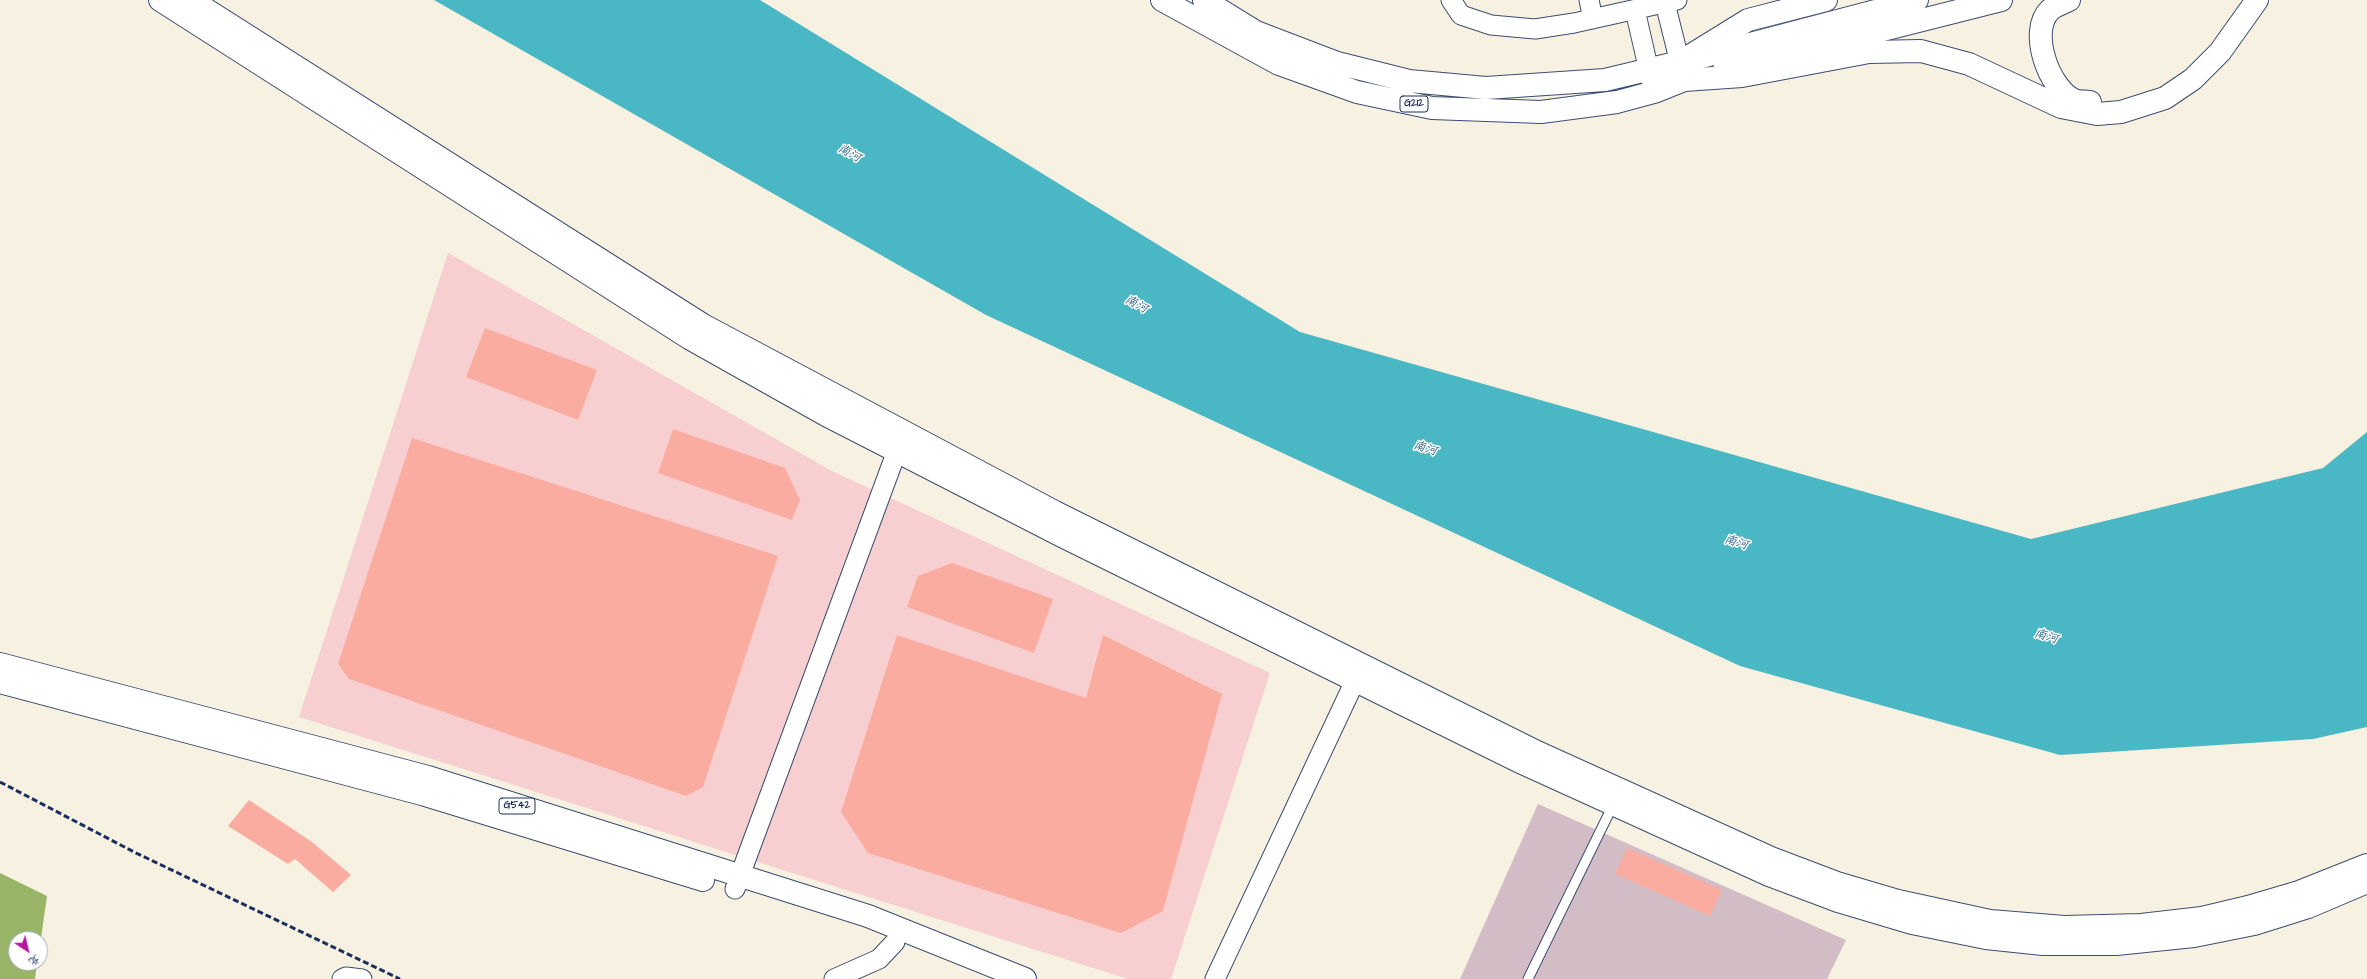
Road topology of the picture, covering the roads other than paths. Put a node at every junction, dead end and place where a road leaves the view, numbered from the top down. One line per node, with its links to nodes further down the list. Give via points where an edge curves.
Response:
1 (160, 0): 19 (main road, via 689,338 826,415)
2 (191, 0): 19 (main road, via 703,325)
3 (1162, 0): 18 (main road, G212, via 1279,64 1357,92 1432,108 1541,112 1616,102)
4 (1204, 0): 16 (main road, G212, via 1256,32 1337,64 1409,81 1486,88 1605,80)
5 (1451, 0): 15 (street, via 1461,14 1491,25 1535,29)
6 (1589, 0): 15 (street)
7 (1826, 0): 17 (main road, via 1748,20)
8 (1917, 0): 17 (main road)
9 (2001, 0): 17 (main road)
10 (2069, 0): 11 (main road, via 2049,10 2042,27 2041,48 2046,68 2058,86 2074,100 2091,102 2111,101 2156,89 2188,71 2214,43)
11 (2243, 0)
12 (2257, 0): 17 (main road, via 2220,52 2193,79 2165,98 2121,112 2097,114 2061,107 1969,64 1921,51 1869,52 1742,76)
13 (1671, 1): 14 (street); 17 (street)
14 (1635, 10): 15 (street); 16 (street)
15 (1593, 19)
16 (1649, 70): 17 (main road, G212); 18 (street)
17 (1682, 71): 18 (main road, G212)
18 (1654, 92)
19 (900, 441): 21 (main road, via 1055,512); 26 (street)
20 (0, 664): 26 (main road, G542, via 428,777)
21 (1359, 673): 23 (main road, via 1537,752); 33 (street)
22 (0, 682): 26 (main road, G542, via 422,794)
23 (1616, 797): 24 (main road, via 1837,883 1898,901 1990,921 2064,927 2141,925 2202,918 2248,908 2299,892); 25 (main road, via 1769,875 1838,901 1920,925 1986,938 2043,944 2116,944 2194,936 2254,924 2308,907); 34 (lane)
24 (2367, 865)
25 (2367, 882)
26 (737, 883): 27 (main road, G542); 32 (main road, G542, via 868,916)
27 (895, 942): 30 (street, via 879,959); 31 (main road, G542)
28 (342, 979): 29 (street)
29 (362, 979)
30 (834, 979)
31 (988, 979)
32 (1025, 979)
33 (1215, 979)
34 (1528, 979)

